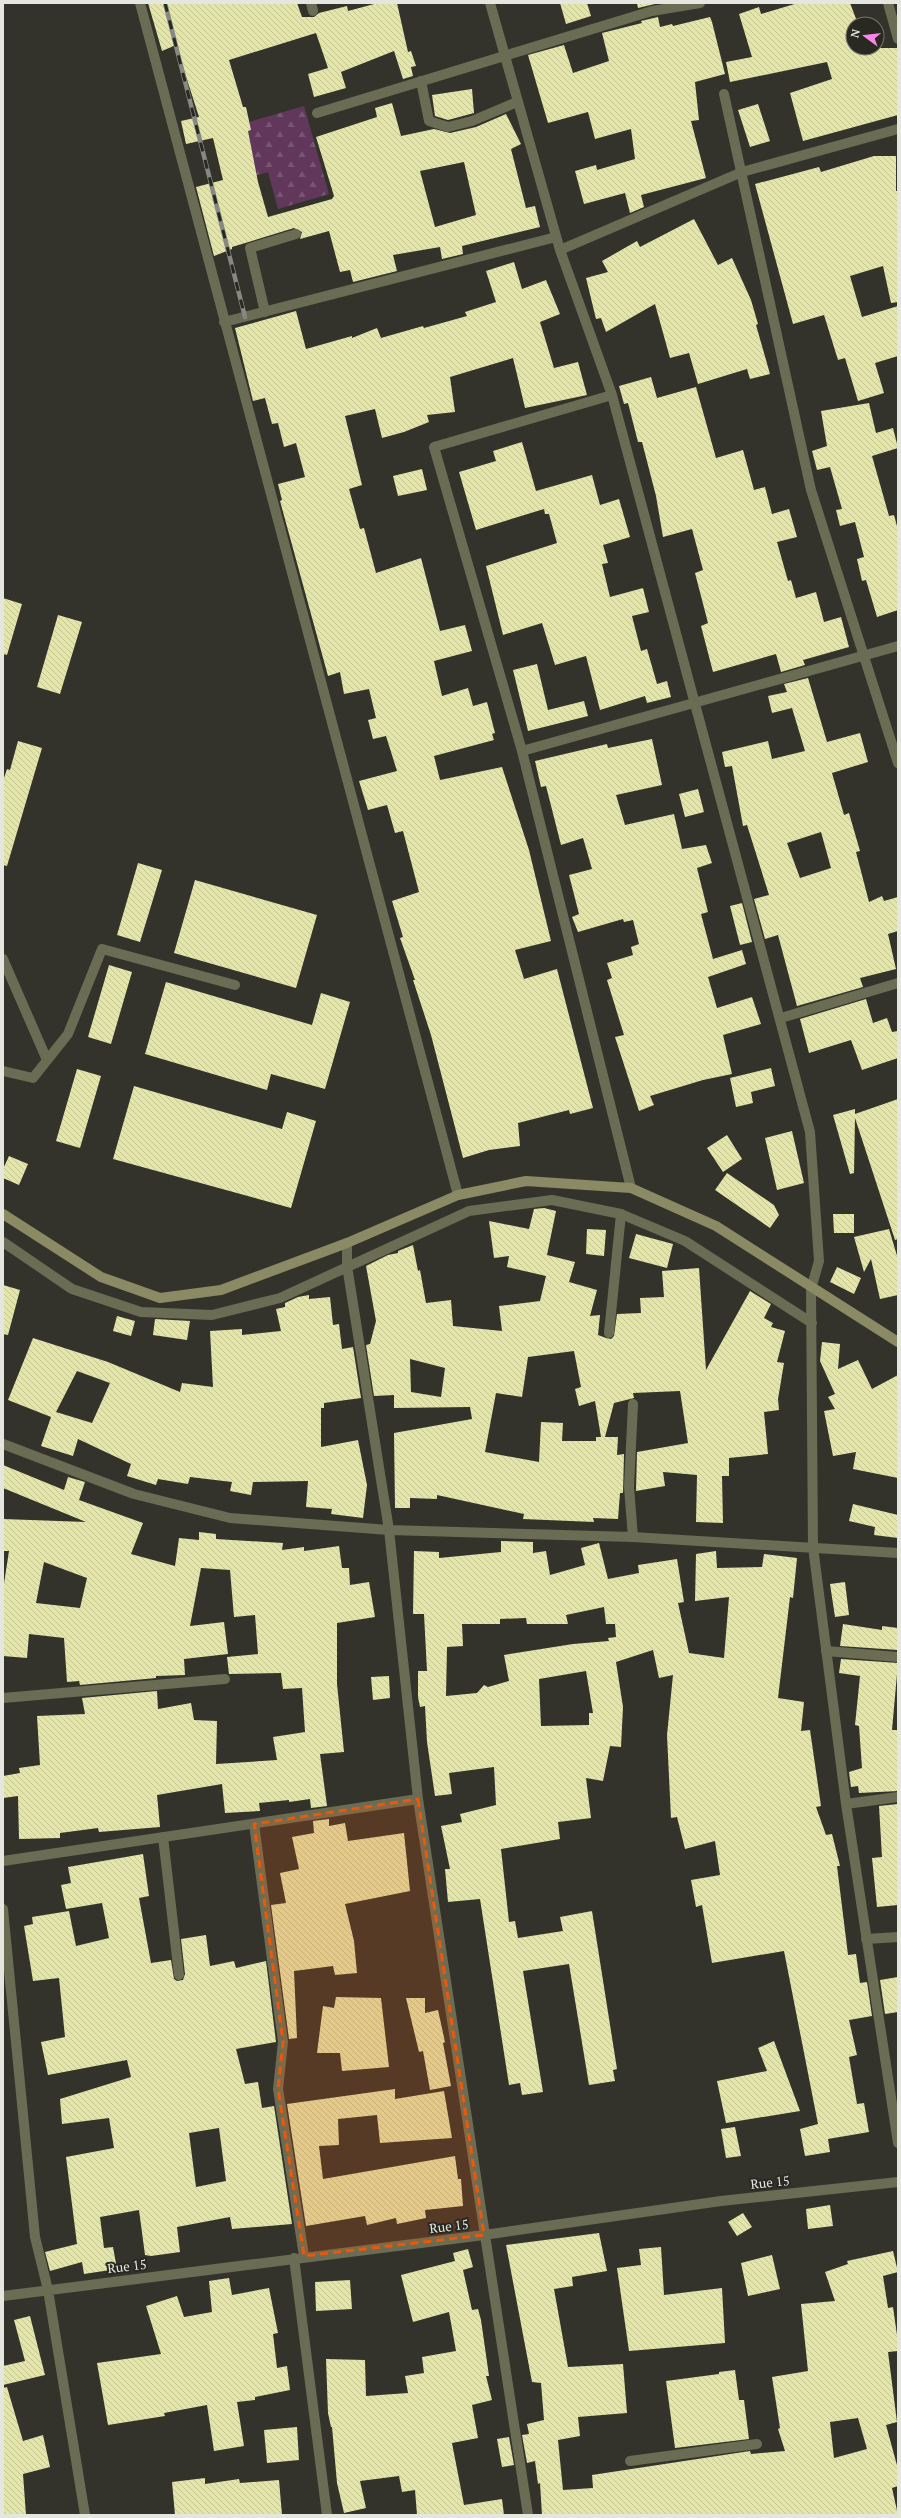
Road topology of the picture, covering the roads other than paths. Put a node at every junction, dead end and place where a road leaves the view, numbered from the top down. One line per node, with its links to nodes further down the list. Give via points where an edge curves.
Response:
1 (140, 3): 17 (street)
2 (490, 3): 6 (street)
3 (700, 3): 6 (street, via 652,12)
4 (888, 3): 5 (street)
5 (898, 39)
6 (504, 57): 7 (street); 9 (street)
7 (421, 81): 9 (street, via 429,121 448,127 472,121); 10 (street)
8 (724, 94): 12 (street)
9 (517, 102): 14 (street)
10 (317, 113)
11 (898, 129): 12 (street)
12 (742, 172): 15 (street); 20 (street, via 811,490)
13 (296, 234): 16 (street, via 250,248)
14 (556, 237): 15 (street); 16 (street)
15 (560, 250): 18 (street)
16 (265, 312): 17 (street)
17 (224, 322): 31 (street)
18 (612, 395): 21 (street); 22 (street, via 434,447)
19 (898, 646): 20 (street)
20 (866, 656): 21 (street); 23 (street)
21 (696, 701): 22 (street); 27 (street)
22 (522, 751): 30 (street)
23 (898, 763)
24 (3, 958): 28 (street)
25 (898, 983): 27 (street)
26 (235, 985): 28 (street, via 102,949 68,1034)
27 (781, 1018): 37 (street, via 810,1132 819,1262)
28 (47, 1060): 29 (street, via 32,1078)
29 (3, 1071)
30 (631, 1188): 31 (main road, via 526,1181); 37 (main road, via 716,1226)
31 (458, 1195): 35 (main road)
32 (3, 1214): 35 (main road, via 101,1277 160,1298 221,1290)
33 (621, 1214): 36 (street, via 552,1200 469,1211); 38 (street, via 685,1240); 39 (street)
34 (3, 1242): 36 (street, via 72,1289 141,1312 212,1315 280,1298)
35 (347, 1243): 36 (street)
36 (347, 1266): 43 (street)
37 (811, 1288): 38 (street); 40 (main road)
38 (812, 1323): 45 (street)
39 (609, 1333)
40 (898, 1342)
41 (633, 1404): 44 (street, via 629,1487)
42 (3, 1444): 43 (street, via 134,1494 230,1518)
43 (389, 1530): 44 (street); 52 (street)
44 (633, 1538): 45 (street)
45 (813, 1547): 46 (street); 47 (street)
46 (898, 1553)
47 (826, 1651): 48 (street); 53 (street)
48 (898, 1657)
49 (225, 1680): 50 (street)
50 (3, 1698)
51 (898, 1797): 53 (street)
52 (418, 1799): 54 (street); 63 (street)
53 (846, 1804): 59 (street)
54 (254, 1824): 55 (street); 64 (street, via 283,2042 278,2090)
55 (163, 1837): 56 (street); 60 (street)
56 (3, 1861)
57 (3, 1909): 65 (street, via 34,2230)
58 (898, 1937): 59 (street)
59 (866, 1939): 61 (street)
60 (179, 1975)
61 (898, 2143)
62 (898, 2182): 63 (street, Rue 15, via 721,2201)
63 (484, 2235): 64 (street, Rue 15); 71 (street)
64 (299, 2257): 65 (street, Rue 15); 70 (street)
65 (48, 2290): 66 (street, Rue 15); 69 (street)
66 (3, 2296)
67 (757, 2444): 68 (street)
68 (630, 2461)
69 (85, 2515)
70 (326, 2515)
71 (528, 2515)

